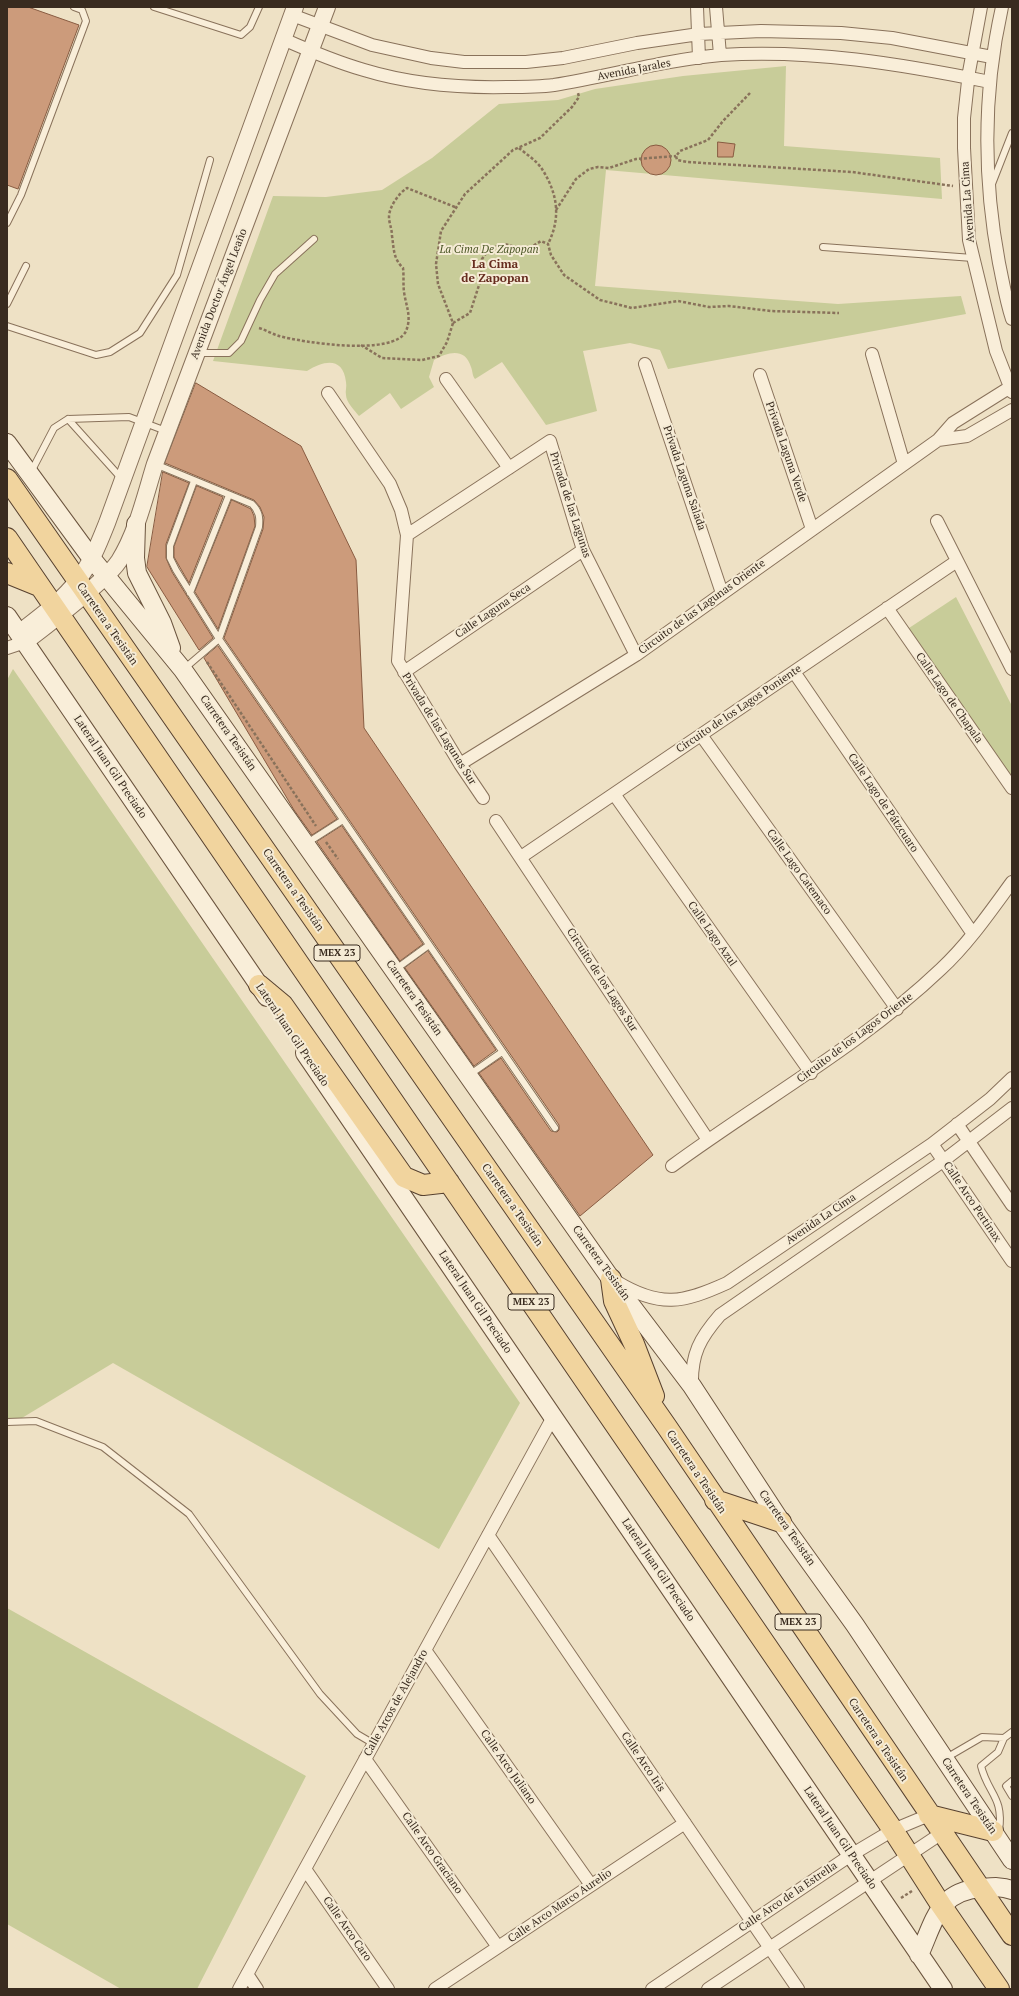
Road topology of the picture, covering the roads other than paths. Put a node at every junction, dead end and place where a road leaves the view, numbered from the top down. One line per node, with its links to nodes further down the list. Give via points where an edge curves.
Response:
1 (74, 7): 24 (lane, via 82,10 86,21 22,195)
2 (154, 7): 3 (lane, via 241,35 250,27)
3 (259, 7)
4 (327, 7): 10 (street, Avenida Doctor Ángel Leaño)
5 (697, 7): 12 (street)
6 (716, 7): 11 (street)
7 (981, 7): 15 (street, Avenida La Cima)
8 (1002, 7): 17 (street, Avenida La Cima)
9 (294, 11): 10 (street); 13 (street)
10 (320, 26): 12 (street, via 372,46 431,58 493,63 563,58); 14 (street, Avenida Doctor Ángel Leaño)
11 (718, 33): 12 (street); 15 (street, via 799,30 840,33 892,38); 16 (street)
12 (699, 34): 18 (street)
13 (283, 39): 14 (street, Avenida Jarales); 33 (street)
14 (311, 51): 18 (street, Avenida Jarales, via 365,71 470,87 552,85); 34 (street, Avenida Doctor Ángel Leaño)
15 (972, 52): 17 (street); 19 (street, Avenida La Cima)
16 (720, 56): 18 (street, Avenida Jarales); 19 (street, Avenida Jarales, via 790,54 836,57)
17 (992, 56): 20 (street, Avenida La Cima)
18 (700, 58)
19 (968, 78): 20 (street, Avenida Jarales); 27 (street, Avenida La Cima, via 964,118 969,240)
20 (990, 82): 23 (street, Avenida La Cima, via 986,149)
21 (1012, 133): 23 (lane)
22 (210, 160): 31 (lane, via 176,275 140,333 110,352 96,355)
23 (990, 189): 30 (street, Avenida La Cima, via 992,228)
24 (7, 223)
25 (314, 239): 34 (lane, via 275,274 241,341 229,353)
26 (823, 247): 27 (lane)
27 (973, 258): 38 (street, Avenida La Cima, via 996,350)
28 (26, 266): 29 (lane)
29 (7, 304)
30 (1012, 319)
31 (7, 326)
32 (872, 354): 47 (street)
33 (169, 356): 34 (street); 42 (street)
34 (195, 359): 43 (street, Avenida Doctor Ángel Leaño)
35 (645, 364): 67 (street, Privada Laguna Salada)
36 (760, 375): 56 (street, Privada Laguna Verde)
37 (446, 379): 48 (street)
38 (1011, 388): 44 (street, Circuito de las Lagunas Oriente, via 953,423)
39 (328, 393): 57 (street, Privada de las Lagunas Sur, via 390,484 401,510)
40 (1012, 410): 44 (street, Circuito de las Lagunas Oriente, via 967,436)
41 (68, 419): 42 (lane, via 129,416); 49 (lane, via 54,428); 51 (lane)
42 (144, 422): 43 (lane); 51 (street)
43 (169, 432): 46 (street, Avenida Doctor Ángel Leaño)
44 (938, 440): 47 (street, Circuito de las Lagunas Oriente)
45 (7, 443): 49 (main road)
46 (156, 464): 52 (lane); 55 (street, Avenida Doctor Ángel Leaño)
47 (904, 464): 56 (street, Circuito de las Lagunas Oriente)
48 (509, 468): 57 (street); 59 (street, Privada de las Lagunas, via 550,441)
49 (29, 475): 60 (main road)
50 (7, 479): 65 (main road, Carretera a Tesistán / MEX 23)
51 (122, 479): 60 (street, via 108,523)
52 (194, 481): 53 (lane); 66 (lane, via 170,546 170,558)
53 (229, 495): 66 (lane); 72 (lane, via 252,504 258,510 259,527)
54 (937, 520): 61 (street)
55 (136, 524): 63 (street, Avenida Doctor Ángel Leaño, via 118,562); 75 (main road, via 137,573)
56 (812, 529): 67 (street, Circuito de las Lagunas Oriente)
57 (407, 535): 77 (street, Privada de las Lagunas Sur, via 398,661)
58 (7, 538): 64 (main road, MEX 23)
59 (582, 550): 74 (street, Privada de las Lagunas); 77 (street, Calle Laguna Seca)
60 (92, 559): 63 (main road); 65 (street)
61 (957, 561): 68 (street, Circuito de los Lagos Poniente); 76 (street)
62 (7, 574): 64 (main road)
63 (105, 576): 65 (street, Avenida Doctor Ángel Leaño); 75 (main road)
64 (39, 586): 69 (main road, MEX 23)
65 (82, 587): 69 (street); 115 (main road, Carretera a Tesistán / MEX 23)
66 (190, 593): 72 (lane)
67 (722, 593): 74 (street, Circuito de las Lagunas Oriente)
68 (887, 608): 78 (street, Circuito de los Lagos Poniente); 81 (street, Calle Lago de Chapala)
69 (56, 611): 71 (street); 106 (main road, MEX 23)
70 (7, 616): 71 (main road, Lateral Juan Gil Preciado)
71 (22, 637): 73 (street); 92 (main road, Lateral Juan Gil Preciado)
72 (219, 640): 75 (lane); 84 (lane)
73 (7, 647)
74 (636, 655): 80 (street, Circuito de las Lagunas Oriente)
75 (179, 664): 86 (main road, Carretera Tesistán)
76 (1012, 669)
77 (404, 672): 80 (street, Privada de las Lagunas Sur)
78 (794, 672): 79 (street, Circuito de los Lagos Poniente); 89 (street, Calle Lago de Pátzcuaro)
79 (701, 735): 82 (street, Circuito de los Lagos Poniente); 93 (street, Calle Lago Catemaco)
80 (460, 764): 83 (street, Privada de las Lagunas Sur)
81 (1012, 788)
82 (614, 794): 87 (street, Circuito de los Lagos Poniente); 95 (street, Calle Lago Azul)
83 (483, 798)
84 (343, 820): 86 (lane); 90 (lane)
85 (496, 821): 87 (street, Circuito de los Lagos Sur)
86 (306, 844): 91 (main road, Carretera Tesistán)
87 (521, 857): 101 (street, Circuito de los Lagos Sur)
88 (1012, 882): 89 (street, Circuito de los Lagos Oriente)
89 (973, 934): 93 (street, Circuito de los Lagos Oriente, via 943,968)
90 (429, 945): 91 (lane); 94 (lane)
91 (395, 970): 96 (main road, Carretera Tesistán)
92 (259, 985): 106 (main road, via 283,1005 404,1178 423,1185); 113 (main road, Lateral Juan Gil Preciado)
93 (897, 1009): 95 (street, Circuito de los Lagos Oriente)
94 (502, 1052): 96 (lane); 100 (lane)
95 (811, 1073): 101 (street, Circuito de los Lagos Oriente)
96 (469, 1075): 110 (main road, Carretera Tesistán)
97 (1012, 1078): 99 (street, Avenida La Cima)
98 (1012, 1108): 102 (street, Avenida La Cima)
99 (957, 1124): 102 (street); 103 (street, Avenida La Cima)
100 (555, 1128)
101 (708, 1140): 105 (street, Circuito de los Lagos Oriente)
102 (969, 1142): 104 (street, Avenida La Cima); 107 (street)
103 (932, 1144): 104 (street, Calle Arco Pertinax); 109 (street, Avenida La Cima)
104 (943, 1161): 108 (street, Calle Arco Pertinax); 111 (street, Avenida La Cima)
105 (672, 1166)
106 (448, 1182): 129 (main road, MEX 23)
107 (1012, 1205)
108 (1012, 1261)
109 (749, 1268): 110 (street, Avenida La Cima, via 713,1290 692,1298 670,1301 646,1297); 111 (street)
110 (611, 1279): 112 (main road, Carretera Tesistán); 115 (main road, via 614,1301)
111 (763, 1286): 112 (street, Avenida La Cima, via 720,1315 708,1328 698,1345 691,1367)
112 (692, 1386): 117 (main road, Carretera Tesistán)
113 (553, 1417): 118 (street, Calle Arcos de Alejandro); 132 (main road, Lateral Juan Gil Preciado)
114 (7, 1422): 122 (lane, via 36,1421 103,1448 189,1514 320,1694 357,1734)
115 (667, 1427): 116 (main road, Carretera a Tesistán / MEX 23)
116 (715, 1500): 117 (main road); 127 (main road, Carretera a Tesistán / MEX 23)
117 (781, 1522): 124 (main road, Carretera Tesistán, via 855,1625)
118 (488, 1535): 119 (street, Calle Arcos de Alejandro); 128 (street, Calle Arco Iris)
119 (425, 1650): 122 (street, Calle Arcos de Alejandro); 137 (street, Calle Arco Juliano)
120 (1012, 1732): 121 (lane)
121 (1004, 1738): 124 (lane, via 982,1737); 131 (lane, via 998,1752 981,1766 984,1777 997,1799 1001,1816)
122 (374, 1744): 123 (street, Calle Arcos de Alejandro)
123 (366, 1758): 135 (street, Calle Arcos de Alejandro); 143 (street, Calle Arco Graciano)
124 (945, 1759): 131 (main road, Carretera Tesistán)
125 (1012, 1781): 126 (lane, via 1006,1786)
126 (1012, 1796)
127 (929, 1815): 129 (street, Calle Arco de la Estrella); 130 (main road, Carretera a Tesistán / MEX 23); 131 (main road)
128 (685, 1823): 137 (street, Calle Arco Marco Aurelio); 141 (street, Calle Arco Iris)
129 (893, 1830): 132 (street, Calle Arco de la Estrella); 133 (main road, MEX 23)
130 (942, 1833): 133 (street); 138 (main road, Carretera a Tesistán / MEX 23)
131 (995, 1834): 134 (main road, Carretera Tesistán)
132 (851, 1854): 136 (main road, Lateral Juan Gil Preciado); 141 (street, Calle Arco de la Estrella)
133 (908, 1854): 136 (street); 140 (main road, MEX 23)
134 (1012, 1860)
135 (305, 1869): 146 (street, Calle Arcos de Alejandro); 149 (street, Calle Arco Caro)
136 (869, 1880): 144 (street); 145 (main road, Lateral Juan Gil Preciado)
137 (591, 1885): 143 (street, Calle Arco Marco Aurelio)
138 (980, 1888): 139 (main road, via 1002,1886); 140 (main road, via 964,1890); 142 (main road, Carretera a Tesistán / MEX 23)
139 (1012, 1890)
140 (941, 1905): 145 (main road); 155 (main road, MEX 23)
141 (752, 1922): 144 (street, Calle Arco Iris); 151 (street, Calle Arco de la Estrella)
142 (1012, 1935)
143 (498, 1947): 150 (street, Calle Arco Marco Aurelio)
144 (769, 1947): 152 (street); 153 (street, Calle Arco Iris)
145 (920, 1955): 154 (main road, Lateral Juan Gil Preciado)
146 (247, 1974): 147 (street, Calle Arcos de Alejandro); 148 (street)
147 (239, 1989)
148 (257, 1989)
149 (388, 1989)
150 (434, 1989)
151 (652, 1989)
152 (708, 1989)
153 (798, 1989)
154 (943, 1989)
155 (999, 1989)

